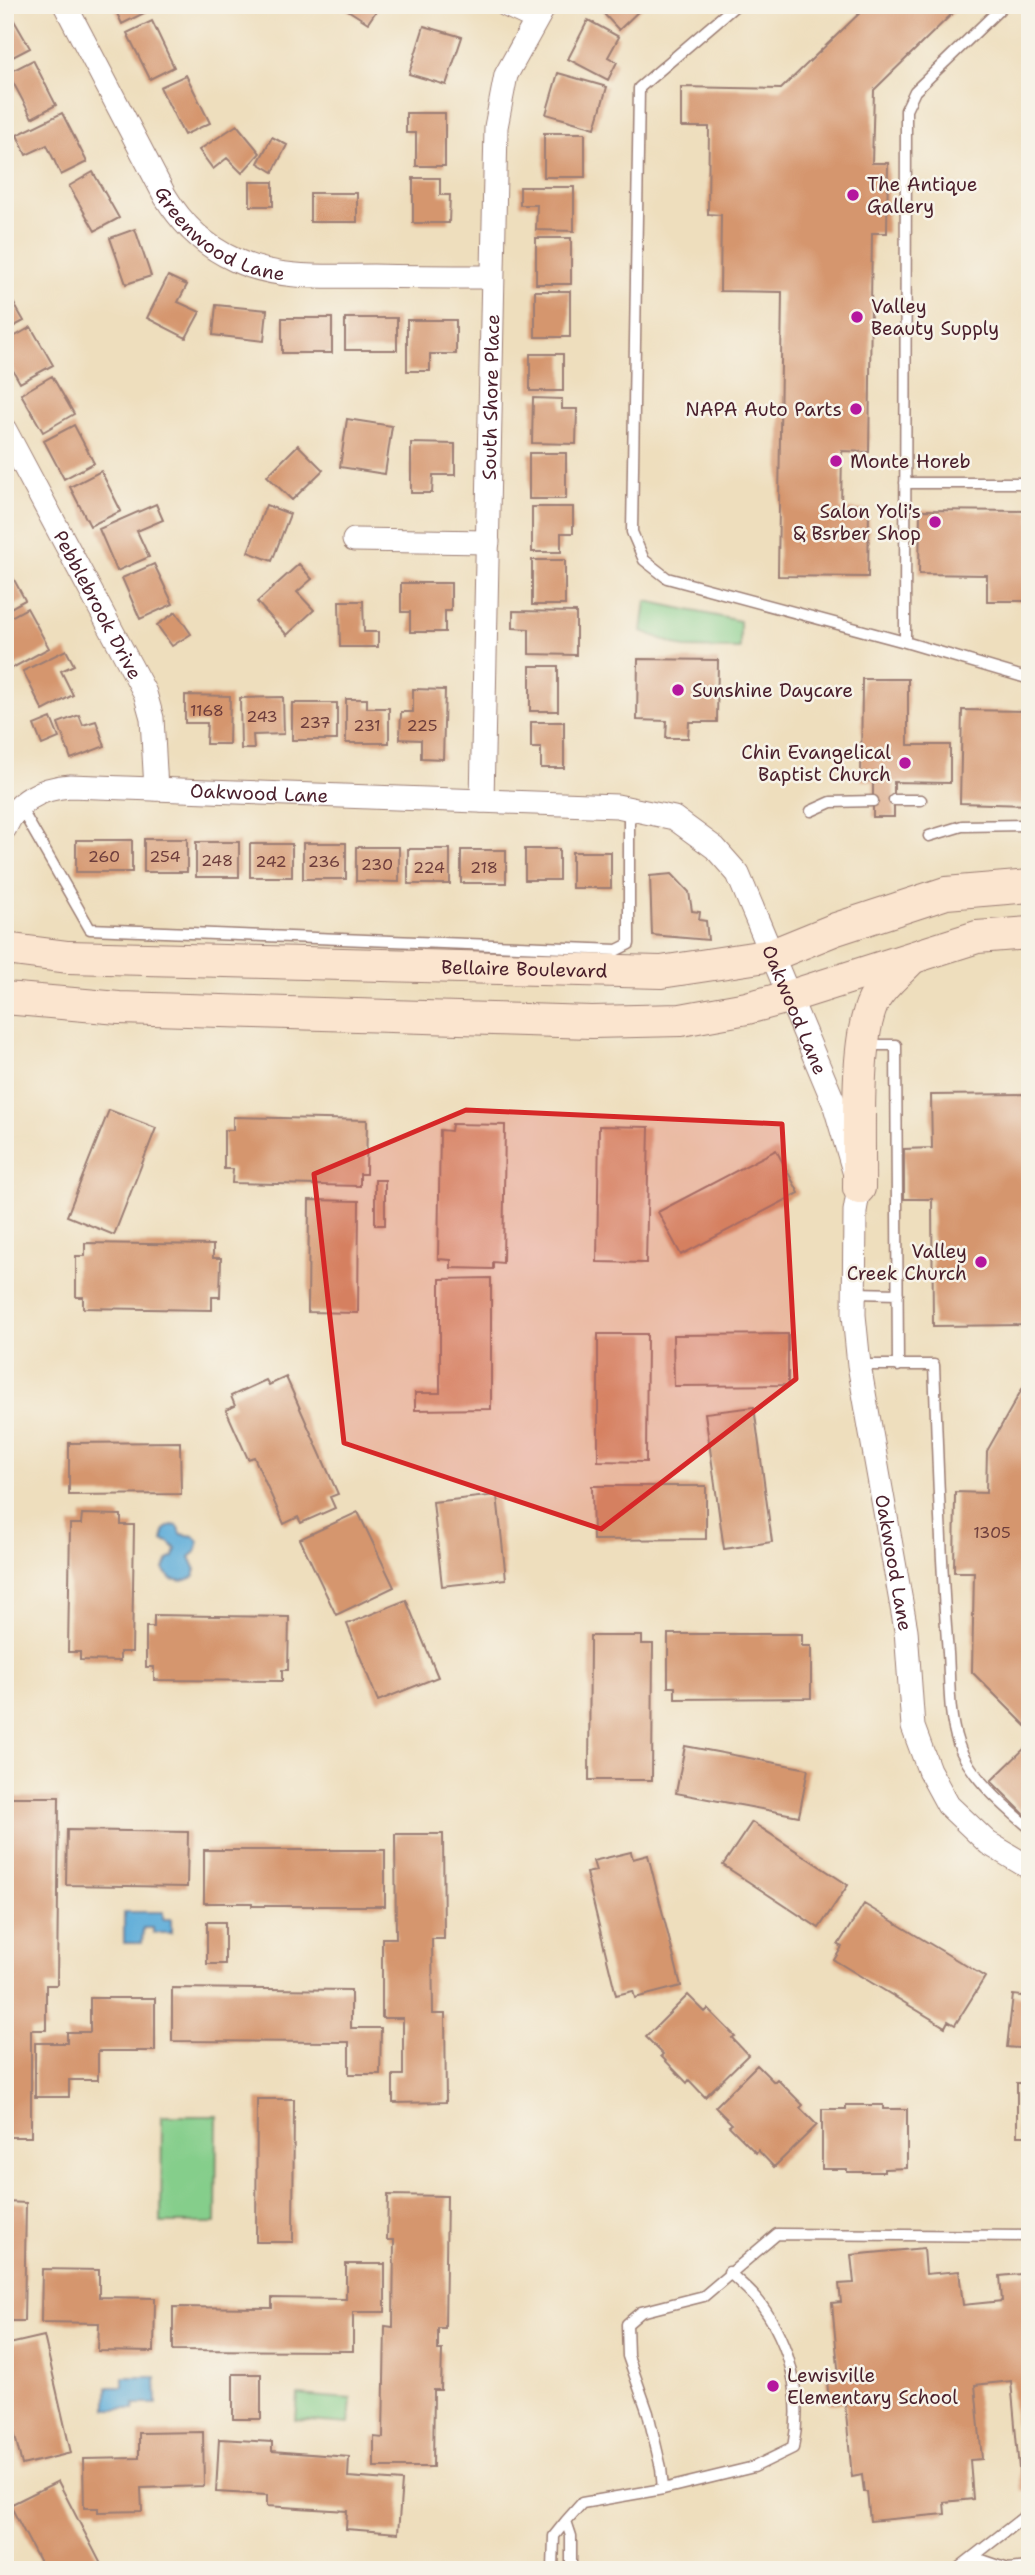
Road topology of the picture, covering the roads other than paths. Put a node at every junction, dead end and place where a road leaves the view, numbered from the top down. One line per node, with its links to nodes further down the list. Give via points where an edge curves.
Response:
1 (65, 5): 6 (street, Greenwood Lane, via 165,196 194,234 235,260 278,273)
2 (506, 5): 5 (street)
3 (736, 5): 12 (lane, via 639,88 632,532 644,560 667,578)
4 (1004, 5): 8 (lane, via 915,91 906,110)
5 (540, 12): 6 (street, South Shore Place, via 506,75 496,127)
6 (491, 277): 11 (street, South Shore Place)
7 (5, 429): 14 (street, Pebblebrook Drive, via 145,693 152,718)
8 (905, 483): 9 (lane); 12 (lane)
9 (1030, 483)
10 (354, 540): 11 (street)
11 (488, 542): 17 (street, South Shore Place)
12 (905, 642): 13 (lane)
13 (1030, 679)
14 (156, 789): 17 (street, Oakwood Lane); 19 (street, Oakwood Lane, via 52,787 37,792)
15 (894, 800): 16 (lane)
16 (921, 800)
17 (482, 801): 20 (street, Oakwood Lane)
18 (873, 801): 21 (lane, via 831,802)
19 (20, 807): 20 (lane, via 90,929 617,950 629,944); 23 (street, Oakwood Lane)
20 (629, 808): 29 (street, Oakwood Lane, via 674,818 715,848 738,874)
21 (811, 811)
22 (1030, 825): 24 (lane, via 962,826)
23 (5, 828)
24 (929, 836)
25 (1030, 886): 29 (main road, Bellaire Boulevard, via 946,894)
26 (1030, 933): 28 (main road, via 976,937)
27 (5, 949): 29 (main road, Bellaire Boulevard, via 68,957 605,972 692,970)
28 (916, 954): 30 (main road); 32 (main road, via 875,1000)
29 (772, 955): 30 (street, Oakwood Lane)
30 (788, 997): 31 (main road, via 681,1020 592,1021 118,1008); 33 (street, Oakwood Lane, via 834,1103)
31 (5, 998)
32 (863, 1045): 33 (main road); 35 (lane, via 896,1045)
33 (859, 1188): 34 (street, Oakwood Lane)
34 (856, 1293): 35 (lane); 36 (street, Oakwood Lane)
35 (898, 1294): 37 (lane)
36 (859, 1364): 37 (lane); 39 (street, Oakwood Lane, via 906,1630 913,1727 948,1805 988,1843)
37 (898, 1366): 38 (lane, via 934,1364 942,1594 958,1745 997,1800)
38 (1030, 1828)
39 (1030, 1868)
40 (1030, 2236): 41 (lane, via 777,2234)
41 (729, 2272): 42 (lane, via 704,2296 640,2312 627,2324 628,2356 648,2413); 42 (lane, via 759,2301 781,2336 794,2376 797,2428 793,2448 754,2467)
42 (663, 2489): 44 (lane, via 582,2503)
43 (1030, 2512): 45 (lane)
44 (566, 2521): 47 (lane, via 554,2536); 48 (lane)
45 (973, 2557): 46 (lane, via 1008,2569); 49 (lane)
46 (1030, 2567)
47 (553, 2570)
48 (571, 2570)
49 (956, 2570)

